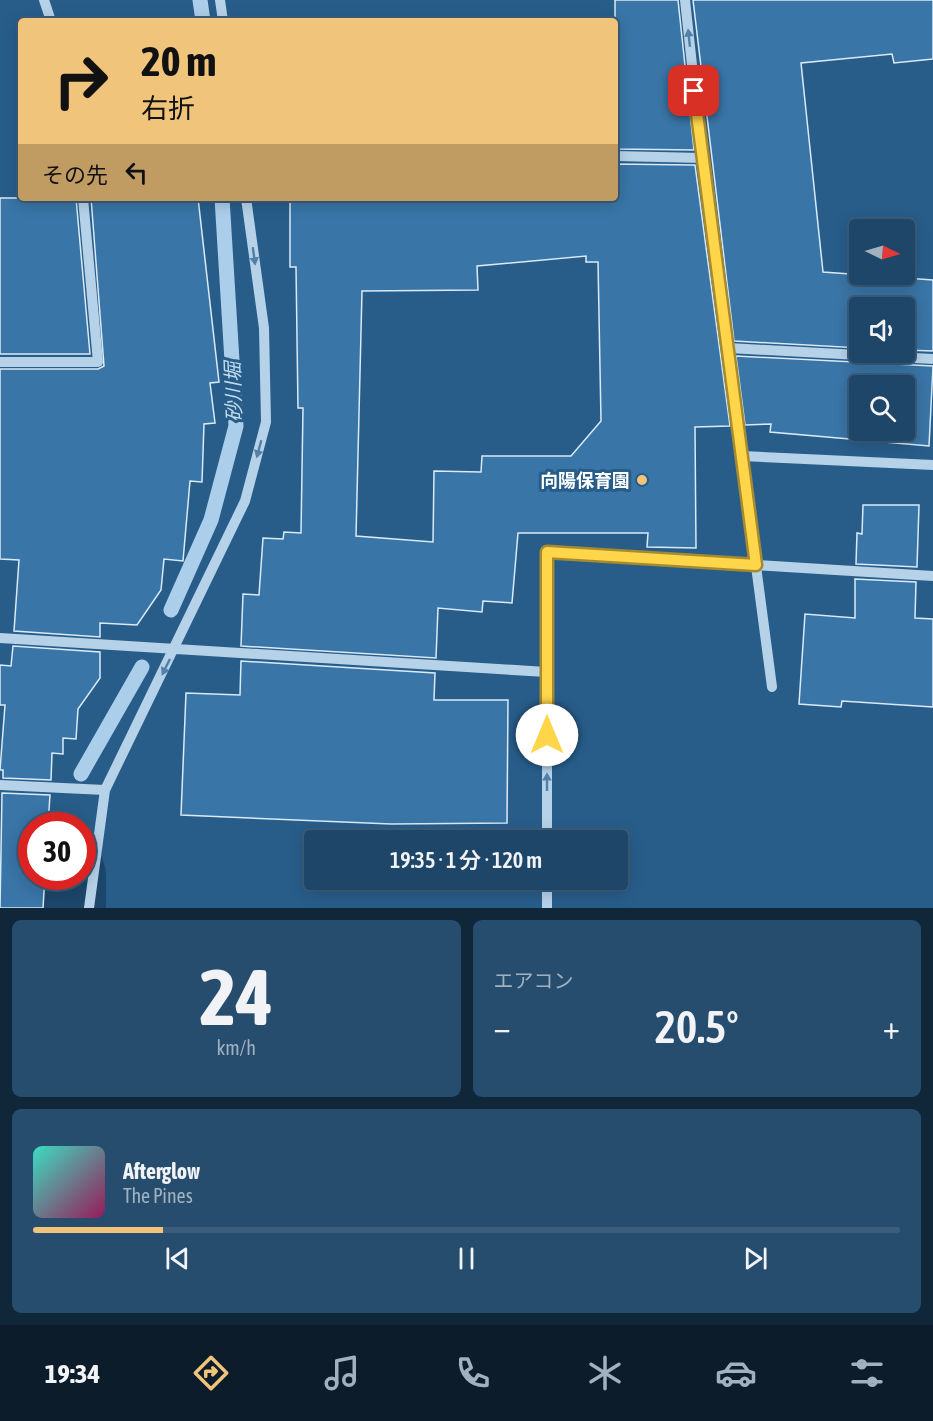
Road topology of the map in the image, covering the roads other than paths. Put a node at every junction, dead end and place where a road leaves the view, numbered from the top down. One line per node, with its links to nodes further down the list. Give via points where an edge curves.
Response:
1 (44, 0): 4 (street)
2 (220, 0): 5 (street)
3 (685, 0): 7 (street, one-way to 3)
4 (50, 18)
5 (223, 18)
6 (618, 156): 7 (street)
7 (702, 158): 10 (street)
8 (83, 201): 12 (street, via 98,362)
9 (246, 201): 18 (street, one-way to 18, via 264,328 266,422 244,501)
10 (729, 348): 11 (street); 13 (street)
11 (933, 359)
12 (0, 362)
13 (742, 456): 14 (street); 15 (street)
14 (933, 465)
15 (756, 565): 16 (street); 19 (street, via 547,552); 20 (street)
16 (933, 576)
17 (0, 638): 18 (street)
18 (175, 647): 19 (street); 22 (street, one-way to 22)
19 (546, 672): 23 (street, one-way to 19)
20 (772, 687)
21 (0, 785): 22 (street)
22 (105, 790): 25 (street)
23 (547, 830)
24 (547, 890): 26 (street)
25 (89, 908)
26 (547, 908)

